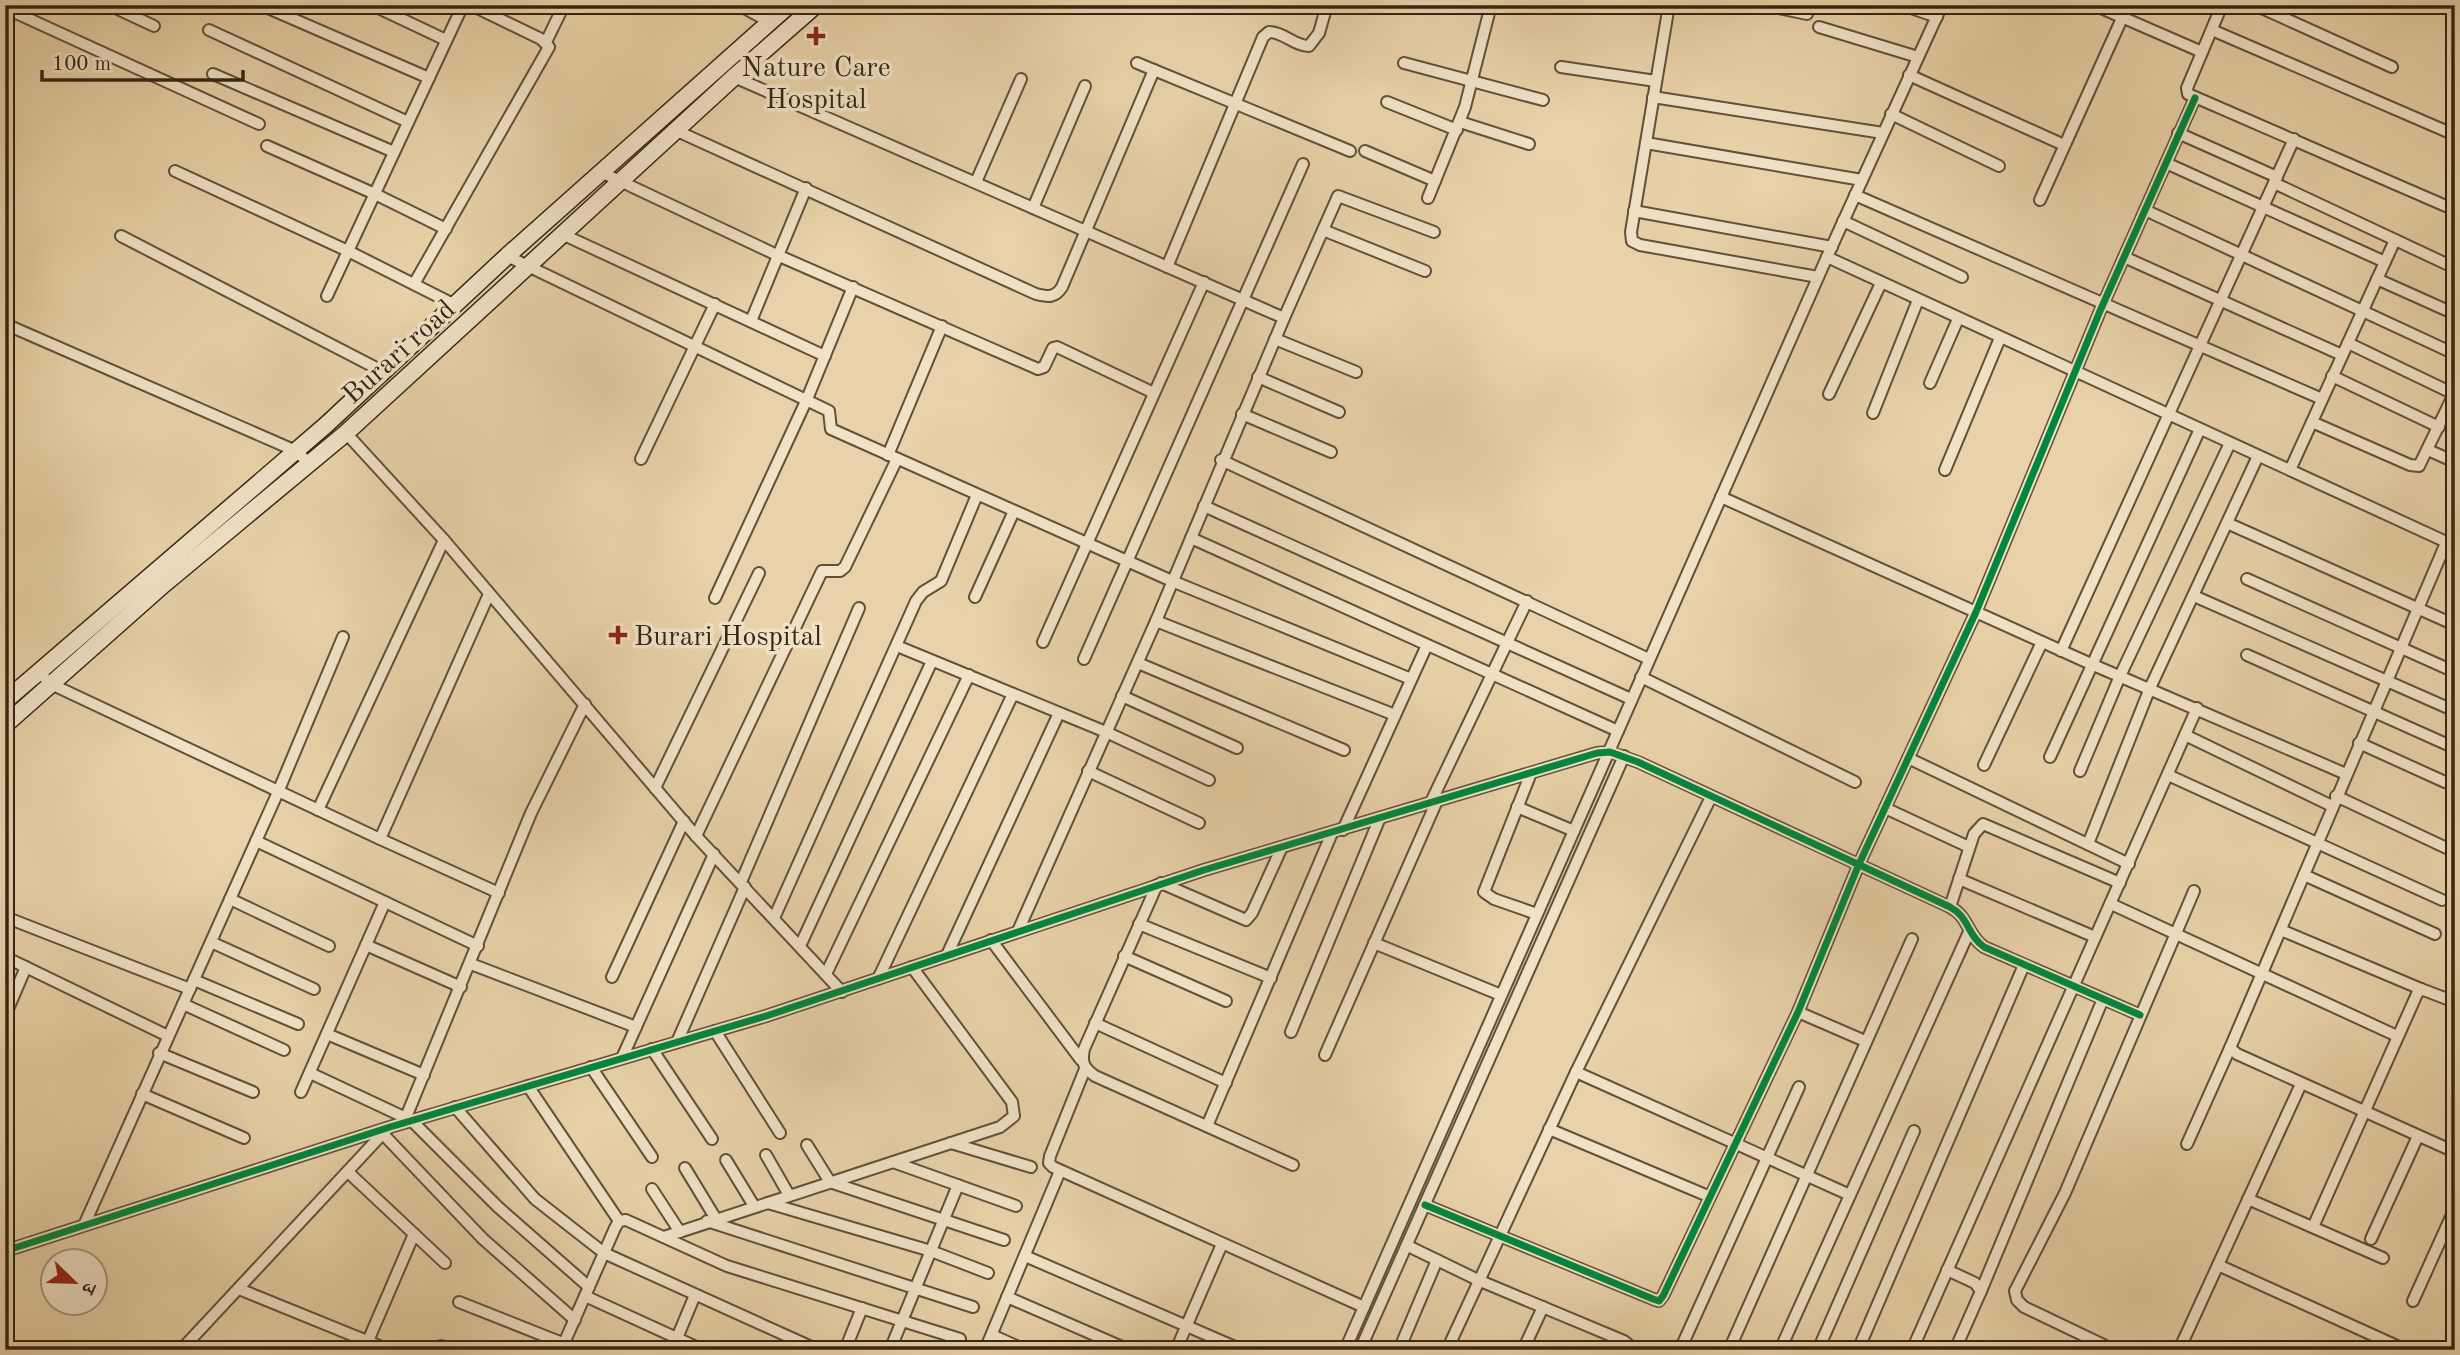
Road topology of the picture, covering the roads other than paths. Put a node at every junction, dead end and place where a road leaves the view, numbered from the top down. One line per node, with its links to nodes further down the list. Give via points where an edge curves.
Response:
1 (109, 5): 26 (street)
2 (261, 5): 42 (street)
3 (372, 5): 30 (street)
4 (463, 5): 30 (street)
5 (471, 5): 21 (street)
6 (564, 5): 31 (street)
7 (739, 5): 25 (street)
8 (789, 5): 25 (main road, Burari road)
9 (816, 5): 41 (main road, Burari road)
10 (1327, 5): 51 (street, via 1319,33 1309,46 1275,32 1263,37)
11 (1491, 5): 44 (street)
12 (1669, 5): 45 (street)
13 (1764, 5): 22 (street)
14 (1902, 5): 23 (street)
15 (1942, 5): 23 (street)
16 (2094, 5): 24 (street)
17 (2128, 5): 24 (street)
18 (2222, 5): 29 (street)
19 (2255, 5): 36 (street)
20 (5, 8): 54 (street)
21 (492, 10): 31 (street)
22 (1807, 14)
23 (1937, 17): 33 (street)
24 (2122, 18): 32 (street); 63 (street)
25 (770, 22): 72 (main road, Burari road)
26 (154, 26)
27 (1819, 27): 33 (street)
28 (209, 30): 53 (street)
29 (2212, 30): 32 (street); 59 (street)
30 (446, 40): 42 (street)
31 (546, 42): 89 (street, via 549,47 540,68)
32 (2202, 52): 48 (street, via 2187,88)
33 (1918, 57): 40 (street)
34 (1137, 63): 38 (street)
35 (1404, 63): 44 (street)
36 (2392, 66)
37 (1561, 67): 45 (street)
38 (1154, 70): 51 (street); 91 (street)
39 (213, 74): 67 (street)
40 (1909, 75): 52 (street); 63 (street)
41 (734, 77): 56 (main road, Burari road); 76 (street)
42 (429, 78): 53 (street)
43 (1021, 79): 76 (street)
44 (1471, 81): 49 (street); 55 (street)
45 (1656, 81): 47 (street)
46 (1085, 86): 84 (street)
47 (1653, 97): 57 (street); 61 (street)
48 (2195, 98): 58 (street); 60 (street)
49 (1543, 100)
50 (1387, 103): 55 (street)
51 (1235, 104): 65 (street); 104 (street)
52 (1891, 114): 57 (street); 70 (street)
53 (408, 122): 67 (street)
54 (259, 124)
55 (1459, 126): 62 (street); 75 (street)
56 (677, 131): 77 (main road, Burari road); 78 (street)
57 (1883, 133): 73 (street)
58 (2178, 133): 68 (street); 74 (street)
59 (2455, 135)
60 (2294, 139): 74 (street); 86 (street)
61 (1646, 143): 73 (street); 87 (street)
62 (1529, 144)
63 (2064, 145): 82 (street)
64 (267, 146): 79 (street)
65 (1350, 151)
66 (1365, 151): 75 (street)
67 (394, 152): 79 (street)
68 (2166, 163): 83 (street); 85 (street)
69 (1304, 164): 115 (street)
70 (1999, 166)
71 (175, 170): 96 (street)
72 (603, 173): 77 (street); 100 (main road, Burari road)
73 (1861, 180): 80 (street)
74 (2276, 180): 83 (street); 95 (street)
75 (1435, 181): 81 (street)
76 (976, 182): 84 (street)
77 (620, 183): 93 (main road, Burari road); 99 (street)
78 (806, 188): 91 (street, via 1044,296 1058,294); 99 (street)
79 (375, 194): 89 (street); 96 (street)
80 (1855, 195): 88 (street); 119 (street)
81 (1428, 198)
82 (2040, 200)
83 (2263, 207): 98 (street); 102 (street)
84 (1033, 208): 91 (street)
85 (2145, 210): 98 (street); 101 (street)
86 (2455, 210)
87 (1634, 211): 97 (street); 108 (street, via 1632,241 1640,245)
88 (1843, 221): 97 (street); 107 (street)
89 (446, 229): 112 (street)
90 (1323, 230): 92 (street, via 1338,196); 106 (street); 123 (street)
91 (1085, 231): 104 (street)
92 (1434, 232)
93 (564, 235): 103 (main road, Burari road); 118 (street)
94 (121, 236): 137 (street)
95 (2395, 240): 102 (street); 105 (street)
96 (348, 251): 112 (street); 114 (street)
97 (1829, 252): 108 (street); 111 (street)
98 (2242, 254): 117 (street); 121 (street)
99 (777, 255): 113 (street); 125 (street)
100 (507, 256): 103 (street); 120 (main road, Burari road)
101 (2124, 257): 117 (street); 119 (street)
102 (2385, 262): 109 (street)
103 (529, 267): 132 (street); 155 (main road, Burari road)
104 (1167, 267): 110 (street)
105 (2455, 268)
106 (1425, 271)
107 (1962, 276)
108 (1818, 277): 169 (street)
109 (2376, 279): 121 (street); 122 (street)
110 (1204, 282): 115 (street); 142 (street)
111 (1881, 282): 116 (street); 144 (street)
112 (414, 284): 120 (street)
113 (853, 287): 127 (street); 135 (street)
114 (327, 296)
115 (1243, 299): 123 (street); 177 (street)
116 (1917, 300): 124 (street); 149 (street)
117 (2220, 300): 131 (street); 134 (street)
118 (715, 304): 125 (street); 132 (street)
119 (2103, 304): 131 (street); 136 (street)
120 (455, 305): 137 (main road, Burari road)
121 (2363, 311): 130 (street); 133 (street)
122 (2455, 314)
123 (1284, 318): 129 (street)
124 (1958, 319): 128 (street); 141 (street)
125 (751, 321): 135 (street)
126 (5, 324): 158 (street)
127 (942, 326): 142 (street, via 1041,369 1057,347); 161 (street)
128 (2000, 338): 136 (street); 166 (street)
129 (1275, 339): 138 (street); 140 (street)
130 (2348, 343): 134 (street); 143 (street)
131 (2199, 346): 146 (street); 151 (street)
132 (695, 348): 145 (street); 162 (street)
133 (2455, 354)
134 (2342, 355): 139 (street)
135 (825, 356): 145 (street)
136 (2075, 371): 151 (street); 188 (street)
137 (384, 372): 158 (main road, Burari road)
138 (1356, 372)
139 (2332, 376): 146 (street); 153 (street)
140 (1258, 377): 148 (street); 150 (street)
141 (1930, 383)
142 (1154, 393): 175 (street)
143 (2454, 393): 147 (street)
144 (1829, 394)
145 (807, 399): 161 (street, via 829,411 831,429); 184 (street)
146 (2322, 399): 152 (street)
147 (2451, 409): 153 (street)
148 (1339, 412)
149 (1873, 413)
150 (1242, 414): 159 (street); 163 (street)
151 (2168, 414): 154 (street); 198 (street)
152 (2312, 422): 157 (street, via 2415,467); 167 (street)
153 (2439, 427): 157 (street)
154 (2200, 429): 156 (street); 204 (street)
155 (346, 433): 165 (main road, Burari road); 174 (street)
156 (2230, 443): 160 (street); 209 (street)
157 (2428, 450): 164 (street)
158 (296, 451): 165 (street); 205 (main road, Burari road)
159 (1331, 452)
160 (2258, 456): 167 (street); 172 (street)
161 (893, 457): 168 (street); 259 (street, via 845,567 822,571 818,578)
162 (641, 459)
163 (1222, 460): 170 (street); 185 (street)
164 (2455, 462)
165 (310, 464): 213 (main road, Burari road)
166 (1945, 470)
167 (2290, 470): 176 (street)
168 (977, 495): 171 (street); 196 (street, via 944,575 936,586 919,595)
169 (1721, 497): 188 (street); 201 (street)
170 (1204, 506): 173 (street); 194 (street)
171 (1014, 511): 175 (street); 183 (street)
172 (2227, 523): 182 (street); 187 (street)
173 (1191, 538): 180 (street); 195 (street)
174 (444, 540): 181 (street); 253 (street)
175 (1087, 544): 177 (street); 192 (street)
176 (2451, 544): 187 (street)
177 (1127, 562): 180 (street); 200 (street)
178 (759, 573): 246 (street)
179 (2247, 579): 197 (street)
180 (1172, 581): 189 (street); 211 (street)
181 (489, 594): 219 (street); 260 (street)
182 (2194, 596): 212 (street); 214 (street)
183 (975, 597)
184 (715, 598)
185 (1527, 601): 194 (street); 201 (street)
186 (859, 608): 274 (street)
187 (2418, 608): 190 (street); 197 (street)
188 (1976, 612): 193 (street); 236 (street)
189 (1156, 621): 203 (street); 224 (street)
190 (2455, 625)
191 (343, 637): 247 (street)
192 (1043, 642)
193 (2042, 642): 198 (street); 237 (street)
194 (1507, 643): 207 (street); 217 (street)
195 (1427, 645): 207 (street); 211 (street)
196 (897, 646): 202 (street); 284 (street)
197 (2400, 649): 206 (street); 212 (street)
198 (2061, 651): 204 (street)
199 (2247, 655): 223 (street)
200 (1084, 659)
201 (1649, 659): 210 (street)
202 (932, 660): 208 (street); 299 (street)
203 (1138, 663): 216 (street); 232 (street)
204 (2091, 664): 209 (street); 235 (street)
205 (38, 671): 213 (street); 218 (main road, Burari road)
206 (2455, 672)
207 (1492, 674): 226 (street); 250 (street)
208 (969, 676): 215 (street); 307 (street)
209 (2120, 676): 214 (street); 239 (street)
210 (1641, 677): 217 (street); 244 (street)
211 (1411, 679): 224 (street)
212 (2386, 680): 221 (street); 223 (street)
213 (51, 684): 225 (main road, Burari road); 247 (street)
214 (2150, 688): 220 (street); 263 (street)
215 (1013, 694): 222 (street); 311 (street)
216 (1122, 696): 227 (street); 230 (street)
217 (1631, 699): 226 (street)
218 (5, 701)
219 (585, 704): 246 (street); 276 (street, via 540,793)
220 (2197, 708): 228 (street); 241 (street)
221 (2455, 711)
222 (1059, 713): 227 (street); 300 (street)
223 (2372, 713): 229 (street); 231 (street)
224 (1395, 715): 257 (street)
225 (5, 725)
226 (1618, 731): 233 (street)
227 (1106, 732): 238 (street); 243 (street)
228 (2185, 735): 242 (street); 249 (street)
229 (2358, 743): 241 (street); 245 (street)
230 (1237, 748)
231 (2455, 748)
232 (1344, 750)
233 (1610, 752): 234 (street); 240 (street); 258 (street)
234 (1623, 757): 248 (street); 390 (street)
235 (2050, 757)
236 (1908, 758): 252 (street); 263 (street)
237 (1984, 765)
238 (1088, 771): 256 (street); 286 (street)
239 (2080, 771)
240 (1531, 773): 250 (street); 251 (street)
241 (2346, 774): 249 (street)
242 (2168, 775): 262 (street); 269 (street)
243 (1209, 780)
244 (1855, 782)
245 (2445, 782)
246 (655, 788): 255 (street)
247 (278, 792): 253 (street); 261 (street)
248 (1711, 797): 268 (street); 345 (street)
249 (2334, 801): 262 (street); 266 (street)
250 (1433, 803): 254 (street); 295 (street)
251 (1517, 807): 258 (street); 282 (street, via 1484,892)
252 (1885, 808): 265 (street); 268 (street)
253 (318, 810): 260 (street)
254 (1379, 820): 257 (street); 331 (street)
255 (684, 821): 259 (street); 309 (street)
256 (1199, 823)
257 (1337, 831): 264 (street); 310 (street)
258 (1574, 831): 282 (street)
259 (696, 836): 267 (street)
260 (380, 839): 276 (street)
261 (256, 841): 277 (street); 279 (street)
262 (2317, 842): 270 (street); 278 (street)
263 (2088, 844): 269 (street)
264 (1282, 847): 273 (street); 273 (street, via 1245,920)
265 (1969, 847): 271 (street); 272 (street, via 1978,826 1991,825)
266 (2455, 852)
267 (714, 854): 274 (street); 329 (street)
268 (1859, 864): 281 (street); 324 (street)
269 (2129, 864): 272 (street)
270 (2304, 875): 287 (street); 290 (street)
271 (1959, 879): 281 (street); 291 (street)
272 (2120, 883): 280 (street)
273 (1159, 884): 285 (street); 286 (street)
274 (743, 885): 284 (street); 336 (street)
275 (2194, 891): 289 (street)
276 (499, 893): 298 (street)
277 (230, 899): 294 (street); 297 (street)
278 (2442, 900)
279 (385, 902): 296 (street); 298 (street)
280 (2111, 904): 289 (street); 291 (street)
281 (1950, 907): 288 (street, via 1962,914)
282 (1536, 914): 319 (street)
283 (5, 917): 312 (street)
284 (774, 918): 299 (street)
285 (1139, 924): 301 (street); 310 (street)
286 (1018, 930): 293 (street)
287 (2281, 930): 308 (street); 316 (street)
288 (1969, 932): 304 (street, via 1984,947); 386 (street)
289 (2177, 933): 308 (street); 325 (street)
290 (2435, 934)
291 (2095, 937): 313 (street)
292 (1912, 939): 335 (street)
293 (991, 940): 300 (street); 343 (street)
294 (211, 942): 312 (street); 315 (street)
295 (1374, 943): 319 (street); 341 (street)
296 (366, 945): 314 (street); 332 (street)
297 (329, 946)
298 (478, 946): 303 (street)
299 (800, 946): 307 (street)
300 (947, 955): 306 (street)
301 (1124, 956): 321 (street); 327 (street)
302 (5, 957): 305 (street)
303 (471, 964): 314 (street); 329 (street)
304 (2024, 965): 313 (street); 464 (street)
305 (26, 967): 317 (street); 333 (street)
306 (912, 967): 311 (street); 367 (street, via 1016,1110 1000,1127)
307 (825, 974): 318 (street)
308 (2260, 975): 334 (street); 337 (street)
309 (612, 977)
310 (1271, 978): 348 (street)
311 (878, 979): 318 (street)
312 (192, 984): 323 (street); 328 (street)
313 (2072, 986): 320 (street); 415 (street)
314 (461, 987): 347 (street)
315 (314, 989)
316 (2421, 989): 322 (street); 334 (street)
317 (10, 991): 326 (street)
318 (842, 992): 330 (street)
319 (1501, 995): 427 (street)
320 (2103, 999): 325 (street); 421 (street)
321 (1226, 1001)
322 (2455, 1002)
323 (183, 1004): 333 (street); 339 (street)
324 (1798, 1013): 335 (street); 366 (street)
325 (2140, 1015): 467 (street, via 2065,1193 2015,1291 2024,1307)
326 (5, 1016)
327 (1095, 1023): 343 (street); 348 (street)
328 (298, 1024)
329 (636, 1027): 342 (street)
330 (715, 1031): 336 (street); 362 (street)
331 (1291, 1032)
332 (327, 1034): 346 (street); 347 (street)
333 (168, 1036): 340 (street)
334 (2397, 1036): 356 (street)
335 (1866, 1041): 381 (street)
336 (677, 1042): 338 (street)
337 (2230, 1048): 349 (street); 368 (street)
338 (652, 1049): 342 (street); 365 (street)
339 (284, 1050)
340 (159, 1053): 352 (street); 354 (street)
341 (1325, 1055)
342 (622, 1058): 344 (street)
343 (1083, 1064): 358 (street, via 1095,1076); 379 (street, via 1050,1156 1049,1163)
344 (591, 1067): 350 (street); 373 (street)
345 (1576, 1072): 359 (street); 366 (street)
346 (310, 1073): 353 (street); 357 (street)
347 (424, 1075): 357 (street)
348 (1226, 1083): 358 (street)
349 (2301, 1083): 356 (street); 388 (street)
350 (528, 1086): 355 (street); 396 (street)
351 (1800, 1087): 372 (street)
352 (253, 1092)
353 (301, 1092)
354 (142, 1094): 364 (street); 397 (street)
355 (455, 1107): 357 (street); 409 (street, via 535,1199)
356 (2362, 1111): 363 (street); 398 (street)
357 (407, 1120): 360 (street); 420 (street)
358 (1207, 1126): 376 (street)
359 (1549, 1129): 387 (street); 401 (street)
360 (386, 1130): 380 (street); 397 (street); 430 (street, via 483,1239)
361 (1914, 1131): 463 (street)
362 (780, 1133)
363 (2418, 1136): 370 (street); 403 (street)
364 (244, 1138)
365 (712, 1139)
366 (1735, 1141): 372 (street); 387 (street)
367 (951, 1143): 375 (street); 377 (street)
368 (2187, 1144)
369 (807, 1145): 382 (street)
370 (2455, 1152)
371 (766, 1155): 385 (street)
372 (1768, 1156): 381 (street); 460 (street)
373 (652, 1157)
374 (726, 1160): 391 (street)
375 (893, 1162): 382 (street); 383 (street)
376 (1293, 1165)
377 (1031, 1167)
378 (685, 1168): 395 (street)
379 (1060, 1171): 405 (street); 410 (street)
380 (348, 1172): 400 (street); 418 (street)
381 (1808, 1174): 386 (street); 461 (street)
382 (830, 1182): 385 (street); 394 (street)
383 (958, 1185): 392 (street); 394 (street)
384 (652, 1189): 399 (street)
385 (789, 1195): 389 (street)
386 (1850, 1195): 462 (street)
387 (1709, 1196): 401 (street, via 1659,1301)
388 (2248, 1199): 398 (street); 414 (street)
389 (766, 1202): 391 (street); 408 (street)
390 (1424, 1205): 401 (street); 406 (street)
391 (754, 1206): 395 (street)
392 (1016, 1206)
393 (2455, 1208): 424 (street)
394 (945, 1218): 404 (street); 408 (street)
395 (711, 1220): 399 (street); 419 (street)
396 (620, 1221): 402 (street); 409 (street)
397 (85, 1223): 407 (street)
398 (2312, 1227): 411 (street)
399 (680, 1232): 402 (street)
400 (414, 1234): 413 (street); 436 (street)
401 (1501, 1235): 417 (street)
402 (664, 1237): 429 (street, via 727,1266)
403 (2371, 1239)
404 (1004, 1240)
405 (1222, 1244): 427 (street); 432 (street)
406 (1408, 1246): 412 (street); 455 (street)
407 (5, 1251)
408 (931, 1251): 416 (street); 419 (street)
409 (604, 1253): 420 (street); 422 (street)
410 (1025, 1256): 423 (street); 432 (street)
411 (2383, 1258)
412 (1437, 1260): 417 (street); 456 (street)
413 (445, 1263)
414 (2218, 1265): 438 (street); 468 (street)
415 (1947, 1270): 421 (street, via 1975,1283); 465 (street)
416 (988, 1273)
417 (1478, 1280): 428 (street); 457 (street)
418 (239, 1289): 436 (street); 439 (street)
419 (915, 1289): 426 (street); 431 (street)
420 (587, 1291): 430 (street); 434 (street)
421 (1981, 1291): 466 (street)
422 (695, 1295): 434 (street); 446 (street)
423 (1007, 1297): 433 (street); 451 (street)
424 (2413, 1301)
425 (459, 1302): 437 (street)
426 (973, 1307)
427 (1364, 1307): 454 (street)
428 (1542, 1307): 458 (street); 459 (street, via 1624,1341)
429 (862, 1308): 431 (street); 447 (street)
430 (575, 1320): 437 (street)
431 (902, 1320): 435 (street); 448 (street)
432 (1186, 1325): 452 (street); 453 (street)
433 (992, 1335): 449 (street); 450 (street)
434 (677, 1338): 444 (street); 445 (street)
435 (960, 1339)
436 (368, 1341): 440 (street)
437 (563, 1346): 443 (street)
438 (2399, 1346)
439 (181, 1350)
440 (389, 1350)
441 (432, 1350): 442 (street, via 441,1346)
442 (460, 1350)
443 (580, 1350)
444 (672, 1350)
445 (703, 1350)
446 (818, 1350)
447 (845, 1350)
448 (890, 1350)
449 (985, 1350)
450 (1025, 1350)
451 (1129, 1350)
452 (1175, 1350)
453 (1242, 1350)
454 (1345, 1350)
455 (1360, 1350)
456 (1399, 1350)
457 (1447, 1350)
458 (1523, 1350)
459 (1635, 1350)
460 (1680, 1350)
461 (1729, 1350)
462 (1780, 1350)
463 (1818, 1350)
464 (1858, 1350)
465 (1912, 1350)
466 (1955, 1350)
467 (2114, 1350)
468 (2179, 1350)

